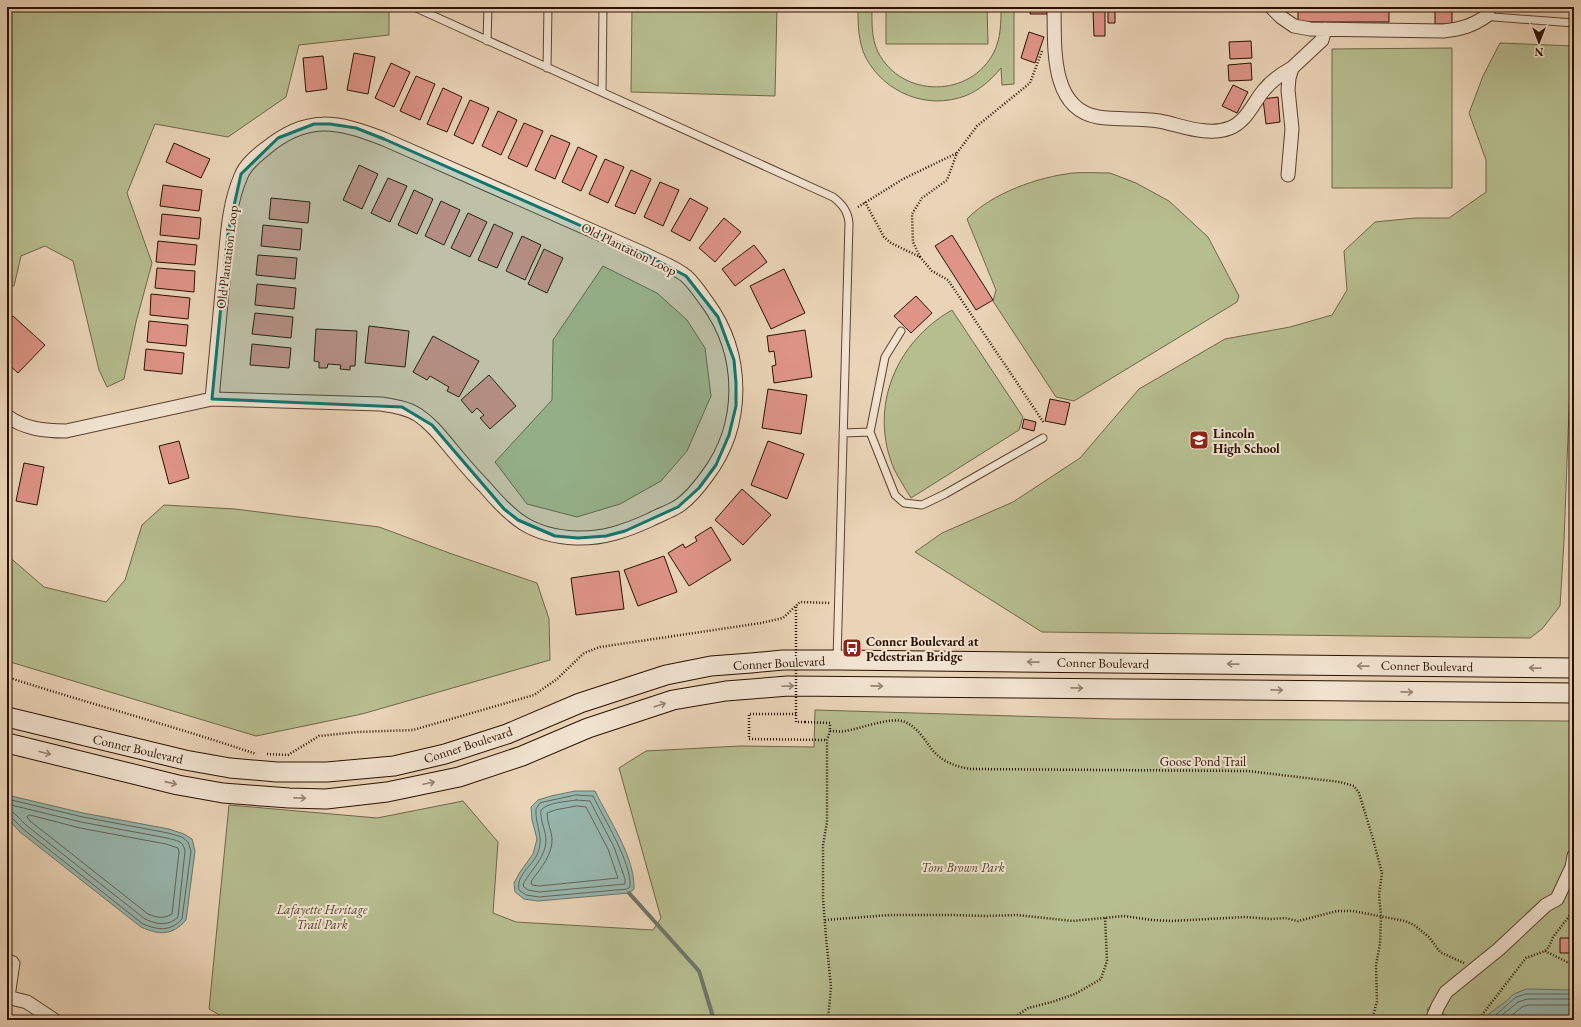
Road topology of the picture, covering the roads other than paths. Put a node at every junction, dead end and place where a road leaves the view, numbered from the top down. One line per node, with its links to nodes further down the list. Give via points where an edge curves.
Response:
1 (414, 7): 10 (lane)
2 (488, 7): 10 (lane)
3 (548, 7): 11 (lane)
4 (602, 7): 13 (lane)
5 (1054, 7): 12 (street, via 1059,77 1069,99 1076,107 1098,117 1153,120 1182,127 1220,131 1239,122 1270,83)
6 (1271, 7): 9 (street, via 1294,26)
7 (1486, 11): 8 (lane, via 1498,18); 9 (street, via 1474,24 1460,30)
8 (1574, 23)
9 (1325, 29): 12 (street, via 1322,40)
10 (487, 41): 11 (lane)
11 (547, 68): 13 (lane)
12 (1292, 68): 14 (street, via 1288,90 1292,129)
13 (602, 92): 19 (lane, via 830,196 840,202 846,210 849,223)
14 (1288, 175)
15 (901, 331): 18 (lane, via 885,357)
16 (212, 399): 16 (street, Old Plantation Loop, via 228,233 234,196 241,174 255,157 278,138 314,124 356,128 384,139 645,254 686,276 718,317 734,360 736,382 736,406 729,435 716,465 699,488 678,507 625,531 606,536 578,538 555,536 534,530 518,520 504,509 432,425 402,407 381,404); 17 (street, Old Plantation Loop, via 66,431 29,428)
17 (7, 416)
18 (870, 432): 19 (lane); 20 (lane, via 895,495 904,503 922,505)
19 (843, 433): 21 (lane)
20 (1043, 438)
21 (837, 660): 22 (main road, Conner Boulevard, one-way to 21); 23 (main road); 25 (main road, Conner Boulevard, via 751,662 711,666 666,675 580,703 507,734 445,754 394,766 327,772 277,772 192,762)
22 (1574, 668)
23 (838, 686): 24 (main road, Conner Boulevard, one-way to 24); 26 (main road, Conner Boulevard, one-way to 23, via 223,793 326,799 387,792 459,777 522,756 588,728 673,700 726,691 788,686)
24 (1574, 693)
25 (7, 717)
26 (7, 743)
27 (1574, 856): 31 (street, via 1572,867 1557,899 1546,905 1499,949 1446,992)
28 (7, 958): 29 (lane, via 16,963)
29 (9, 997): 30 (street, via 27,1002)
30 (54, 1020)
31 (1432, 1020)

